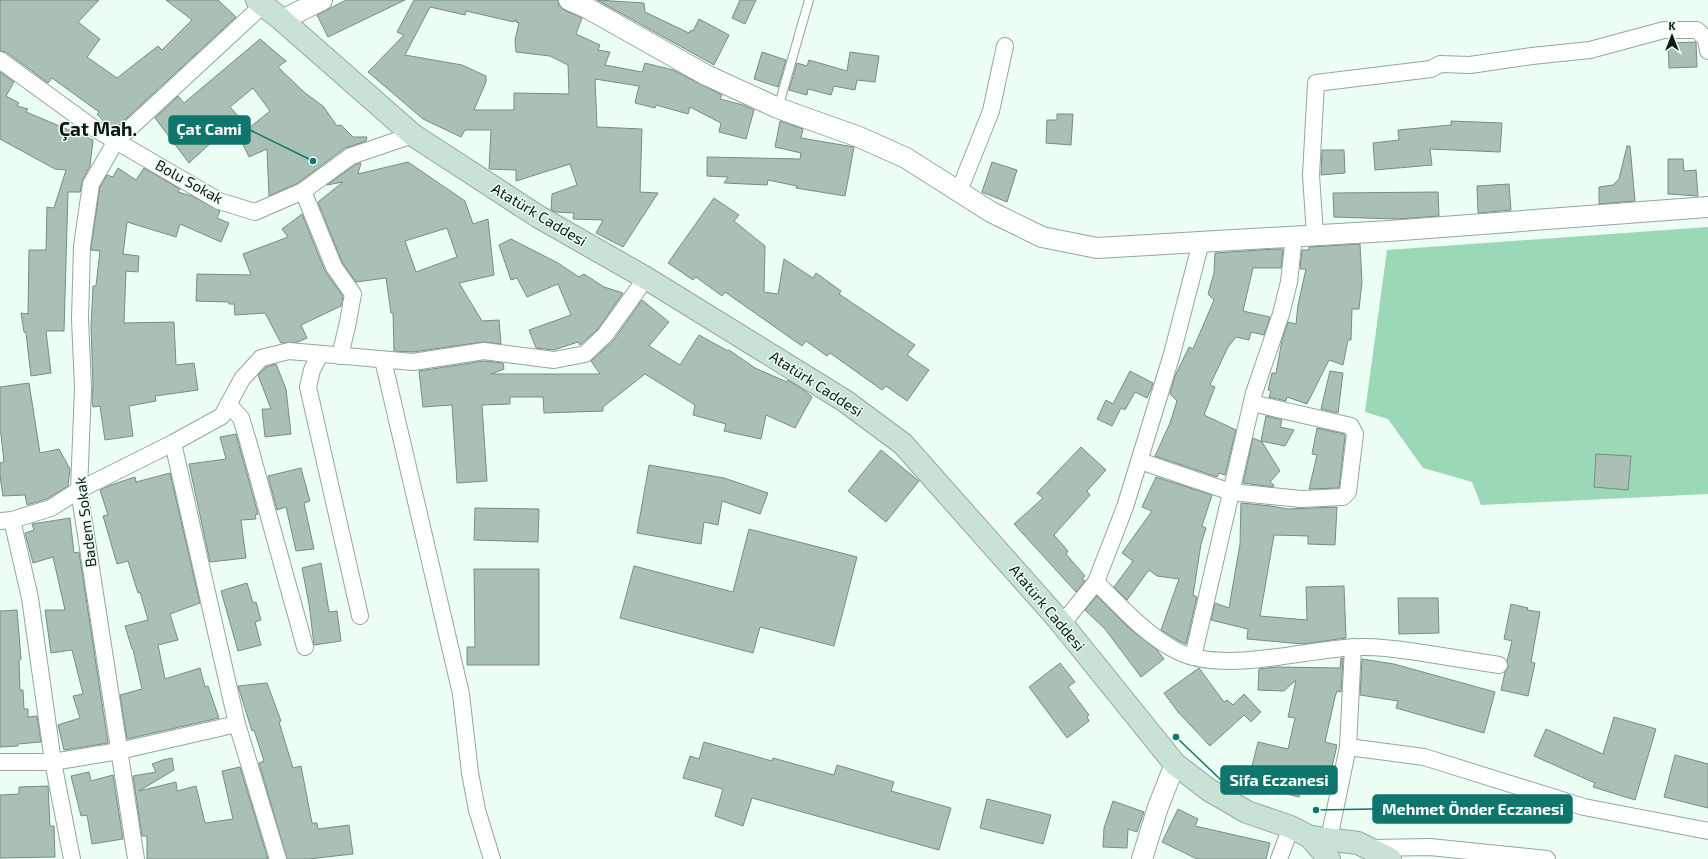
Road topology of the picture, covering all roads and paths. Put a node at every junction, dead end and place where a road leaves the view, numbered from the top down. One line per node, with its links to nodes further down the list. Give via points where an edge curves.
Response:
1 (322, 0): 5 (street)
2 (569, 0): 9 (street, via 706,75)
3 (809, 0): 9 (lane)
4 (260, 3): 5 (main road, Atatürk Caddesi); 11 (street, Badem Sokak)
5 (282, 20): 10 (main road, Atatürk Caddesi)
6 (1005, 46): 13 (street, via 991,111)
7 (1708, 51): 15 (street, via 1706,39 1697,30 1664,30 1590,50 1470,65 1440,64 1431,69 1316,83 1311,174)
8 (0, 60): 11 (street, Bolu Sokak, via 92,127)
9 (778, 108): 13 (street, via 859,136 906,158)
10 (413, 135): 12 (street, Bolu Sokak, via 351,156); 18 (main road, Atatürk Caddesi, via 539,217)
11 (116, 141): 12 (street, Bolu Sokak, via 219,200 255,212); 26 (street, Badem Sokak, via 91,184 82,246 80,320 83,388)
12 (303, 191): 20 (street, via 334,267 353,294)
13 (959, 192): 17 (street, via 991,212 1042,237 1097,248)
14 (1708, 207): 15 (street)
15 (1315, 235): 16 (street)
16 (1294, 236): 17 (street); 22 (street, via 1289,282 1281,314)
17 (1202, 242): 25 (street)
18 (646, 278): 21 (street, via 604,336 585,354 554,360 484,352 413,362); 31 (main road, Atatürk Caddesi, via 845,401 903,444)
19 (320, 354): 20 (street); 23 (street, via 290,352 261,358 242,379); 30 (street, via 312,370 308,387)
20 (340, 356): 21 (street)
21 (383, 360): 48 (street, via 461,694 470,773 477,810)
22 (1252, 403): 27 (street); 27 (street, via 1351,426 1355,434 1348,492 1343,497 1301,499)
23 (228, 404): 24 (street, via 222,416); 32 (street, via 241,418)
24 (173, 443): 26 (street); 36 (street)
25 (1140, 461): 27 (street); 29 (street)
26 (79, 490): 28 (street, via 51,508); 38 (street, Badem Sokak)
27 (1231, 492): 34 (street)
28 (6, 520): 40 (street, via 30,598)
29 (1096, 582): 31 (street); 34 (street, via 1154,636 1176,651)
30 (360, 616)
31 (1062, 624): 41 (main road, Atatürk Caddesi)
32 (305, 647)
33 (1353, 647): 34 (street, via 1238,661); 35 (street, via 1385,647); 37 (street)
34 (1193, 657)
35 (1498, 665)
36 (237, 724): 38 (street); 47 (street)
37 (1348, 747): 42 (street, via 1424,757 1584,807); 43 (street)
38 (119, 751): 40 (street); 46 (street, Badem Sokak)
39 (0, 762): 40 (street)
40 (53, 762): 45 (street)
41 (1175, 764): 43 (main road, Atatürk Caddesi, via 1209,790 1247,812); 49 (street)
42 (1708, 831)
43 (1315, 841): 44 (main road, Atatürk Caddesi, via 1358,843); 50 (street)
44 (1367, 848): 51 (main road, Atatürk Caddesi); 52 (street, via 1430,847)
45 (72, 859)
46 (136, 859)
47 (278, 859)
48 (492, 859)
49 (1142, 859)
50 (1279, 859)
51 (1390, 859)
52 (1547, 859)

